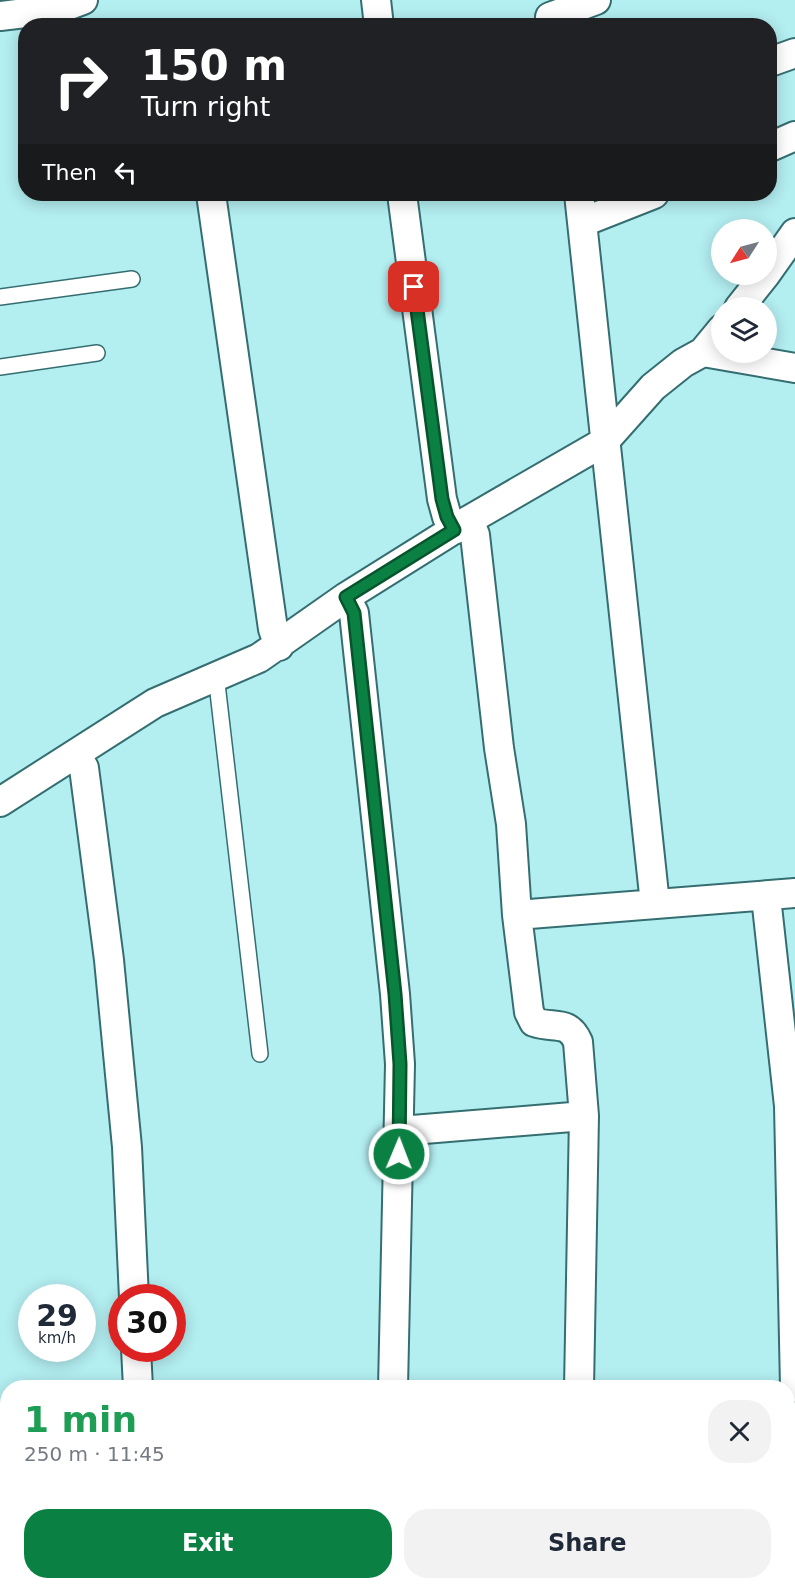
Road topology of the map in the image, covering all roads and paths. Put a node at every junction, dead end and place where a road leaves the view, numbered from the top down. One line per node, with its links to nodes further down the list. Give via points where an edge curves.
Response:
1 (83, 0): 5 (street, via 59,9)
2 (376, 0): 6 (street)
3 (596, 0): 4 (street)
4 (549, 14)
5 (0, 16)
6 (378, 18)
7 (795, 53): 8 (street)
8 (777, 59)
9 (795, 136): 10 (street)
10 (777, 144)
11 (212, 201): 30 (street, via 273,628)
12 (403, 201): 28 (street, via 442,499 447,517)
13 (580, 201): 15 (street)
14 (636, 201): 15 (street)
15 (583, 222): 27 (street)
16 (795, 233): 17 (street)
17 (777, 258)
18 (132, 279): 20 (lane)
19 (757, 285): 21 (street)
20 (0, 297)
21 (748, 297)
22 (711, 342): 23 (street)
23 (703, 352): 26 (street); 27 (street, via 653,387)
24 (97, 353): 25 (lane)
25 (0, 367)
26 (795, 368)
27 (604, 442): 28 (street); 36 (street)
28 (462, 525): 29 (street); 37 (street, via 476,535 511,824)
29 (346, 597): 30 (street); 41 (street, via 354,613 395,994)
30 (279, 645): 31 (street, via 259,658)
31 (216, 675): 32 (street, via 155,702); 38 (lane)
32 (76, 753): 33 (street); 42 (street, via 84,768 109,960 127,1147)
33 (0, 802)
34 (795, 893): 35 (street)
35 (766, 897): 36 (street); 39 (street)
36 (655, 904): 37 (street)
37 (517, 915): 40 (street, via 529,1012 534,1022 566,1026 573,1031 578,1042)
38 (260, 1054)
39 (792, 1106): 47 (street)
40 (584, 1116): 41 (street); 46 (street)
41 (400, 1131): 45 (street)
42 (133, 1284)
43 (137, 1362): 44 (street)
44 (138, 1380)
45 (393, 1380)
46 (579, 1380)
47 (795, 1380)

